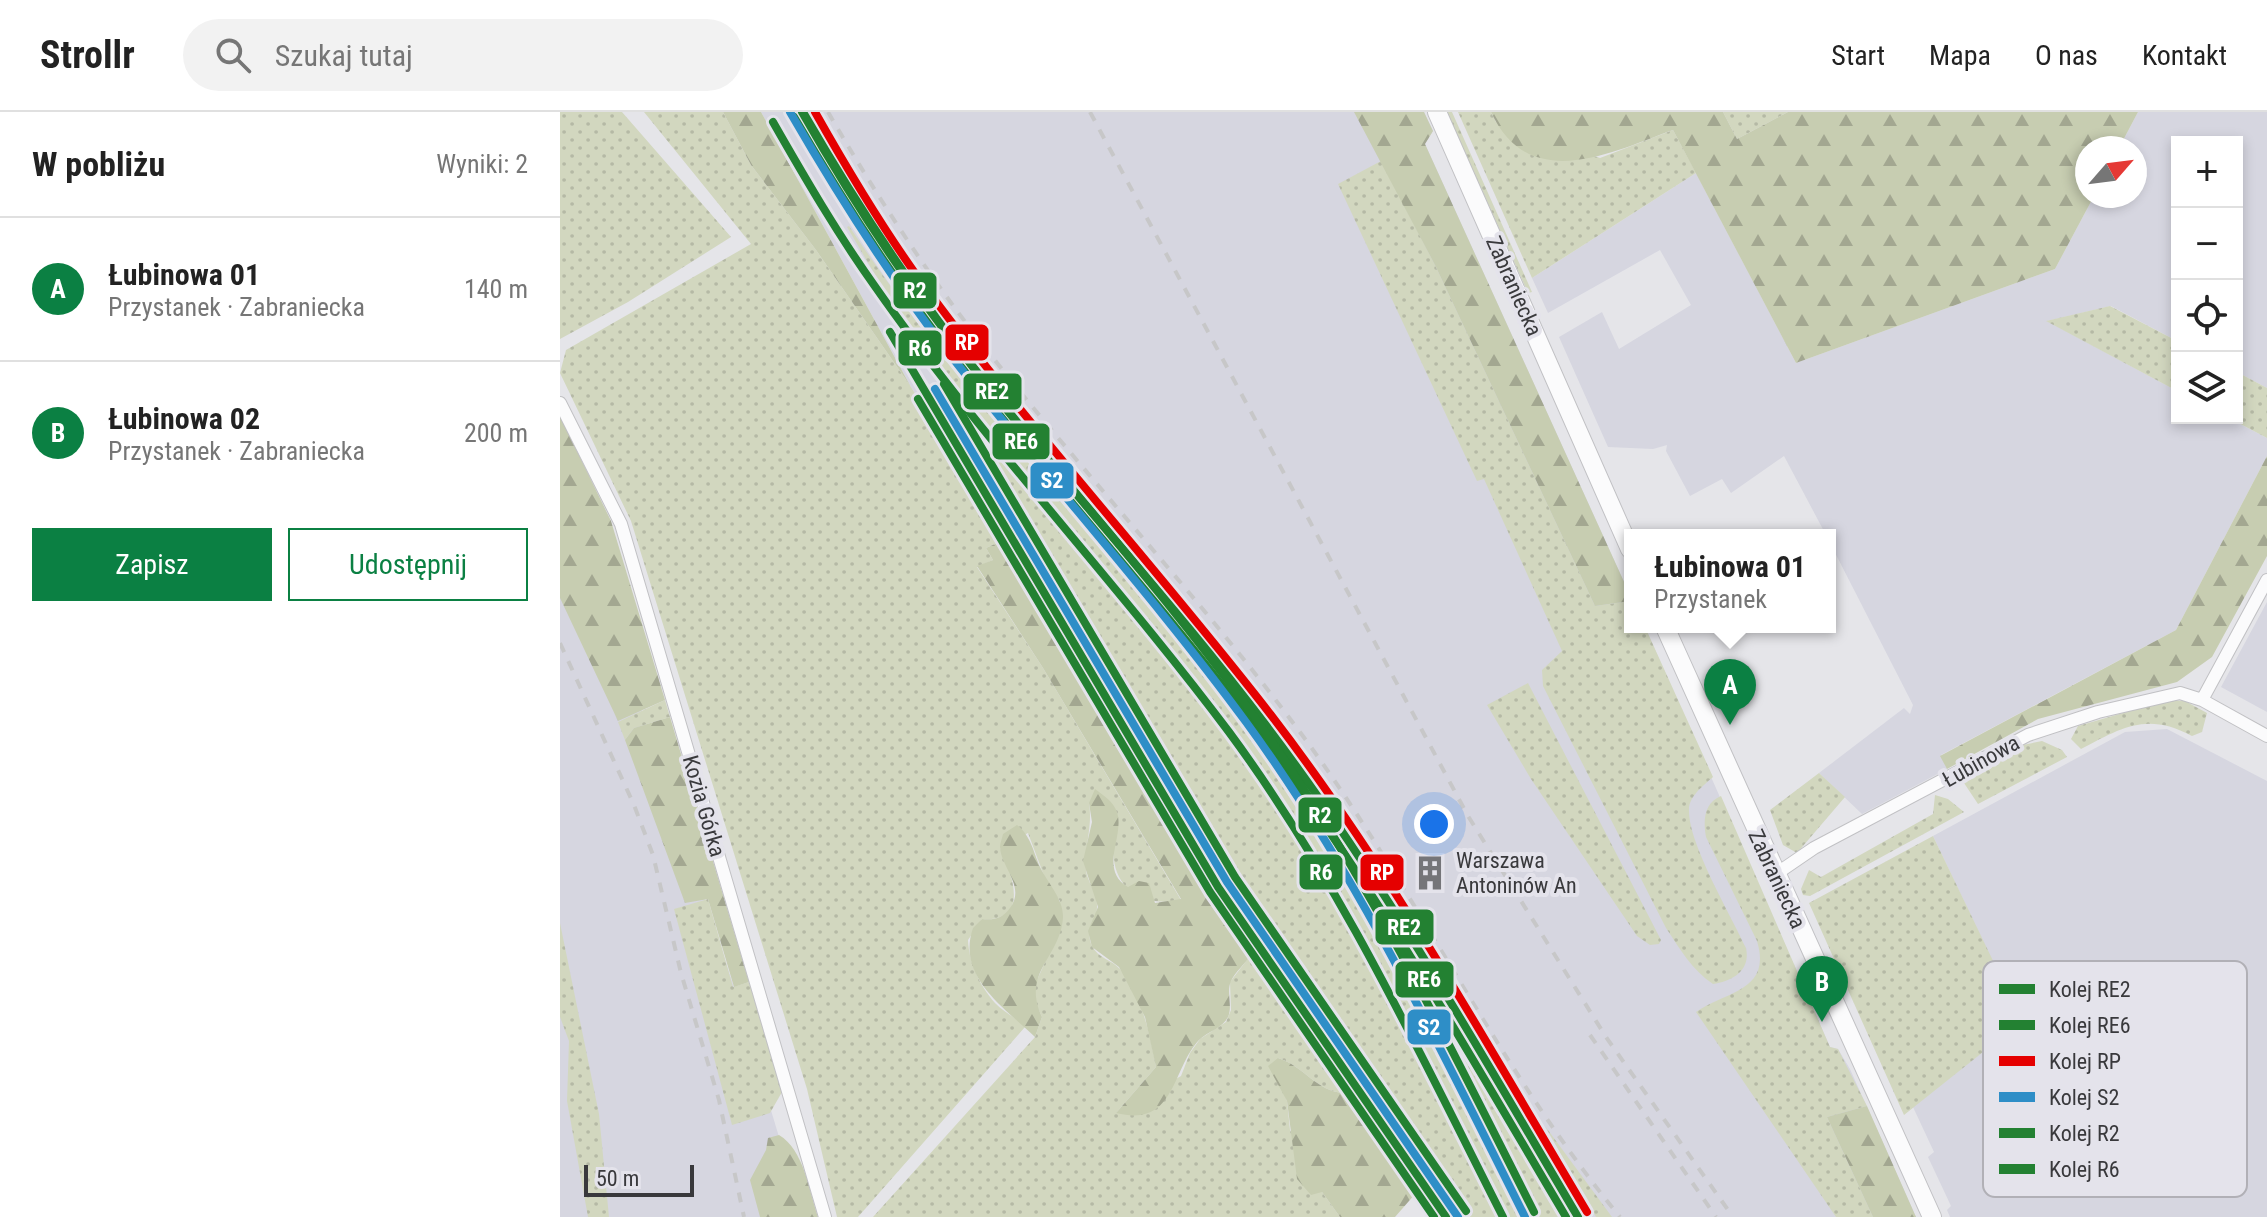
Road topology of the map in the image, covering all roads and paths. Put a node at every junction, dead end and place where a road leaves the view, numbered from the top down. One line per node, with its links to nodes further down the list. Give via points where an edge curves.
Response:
1 (1437, 112): 3 (main road, Zabraniecka)
2 (560, 403): 9 (street, Kozia Górka, via 621,524)
3 (1624, 535)
4 (2267, 580): 6 (street)
5 (1668, 633): 8 (main road, Zabraniecka)
6 (2202, 700): 7 (street, Łubinowa); 8 (street, Łubinowa, via 2180,693 2147,699 2028,735 1814,848)
7 (2267, 736)
8 (1776, 874): 10 (main road, Zabraniecka)
9 (825, 1217)
10 (1932, 1217)

